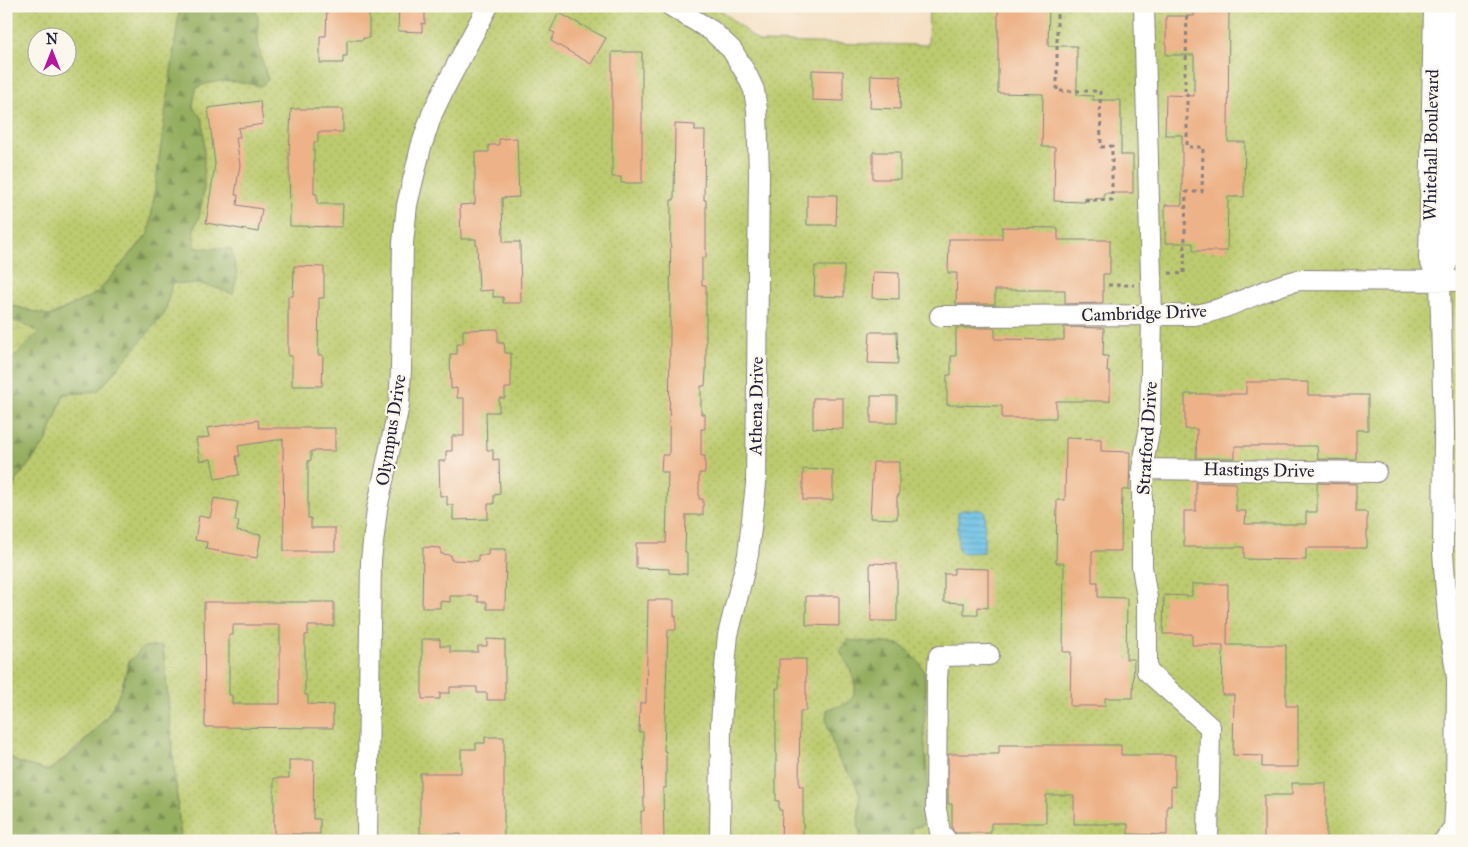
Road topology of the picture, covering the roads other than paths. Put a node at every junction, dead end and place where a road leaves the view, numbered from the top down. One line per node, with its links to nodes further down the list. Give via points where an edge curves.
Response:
1 (488, 6): 14 (street, Olympus Drive, via 432,114 407,205 398,405 370,560)
2 (671, 6): 15 (street, Athena Drive, via 712,30 732,50 754,90 757,110 756,484 748,554 728,635 721,724)
3 (1144, 6): 9 (street, Stratford Drive)
4 (1434, 6): 6 (street, Whitehall Boulevard, via 1429,259)
5 (1451, 6): 6 (street, Whitehall Boulevard, via 1449,258)
6 (1440, 281): 7 (street, Cambridge Drive); 9 (street, Cambridge Drive, via 1299,280 1212,312); 13 (street, Whitehall Boulevard, via 1443,553 1457,678)
7 (1462, 281)
8 (940, 316): 9 (street, Cambridge Drive)
9 (1152, 316): 10 (street, Stratford Drive, via 1150,426)
10 (1142, 469): 11 (street, Hastings Drive); 17 (street, Stratford Drive, via 1147,671 1210,727)
11 (1376, 472)
12 (989, 656): 16 (street, via 939,656 936,808 940,832)
13 (1453, 832)
14 (367, 841)
15 (720, 841)
16 (947, 841)
17 (1208, 841)

